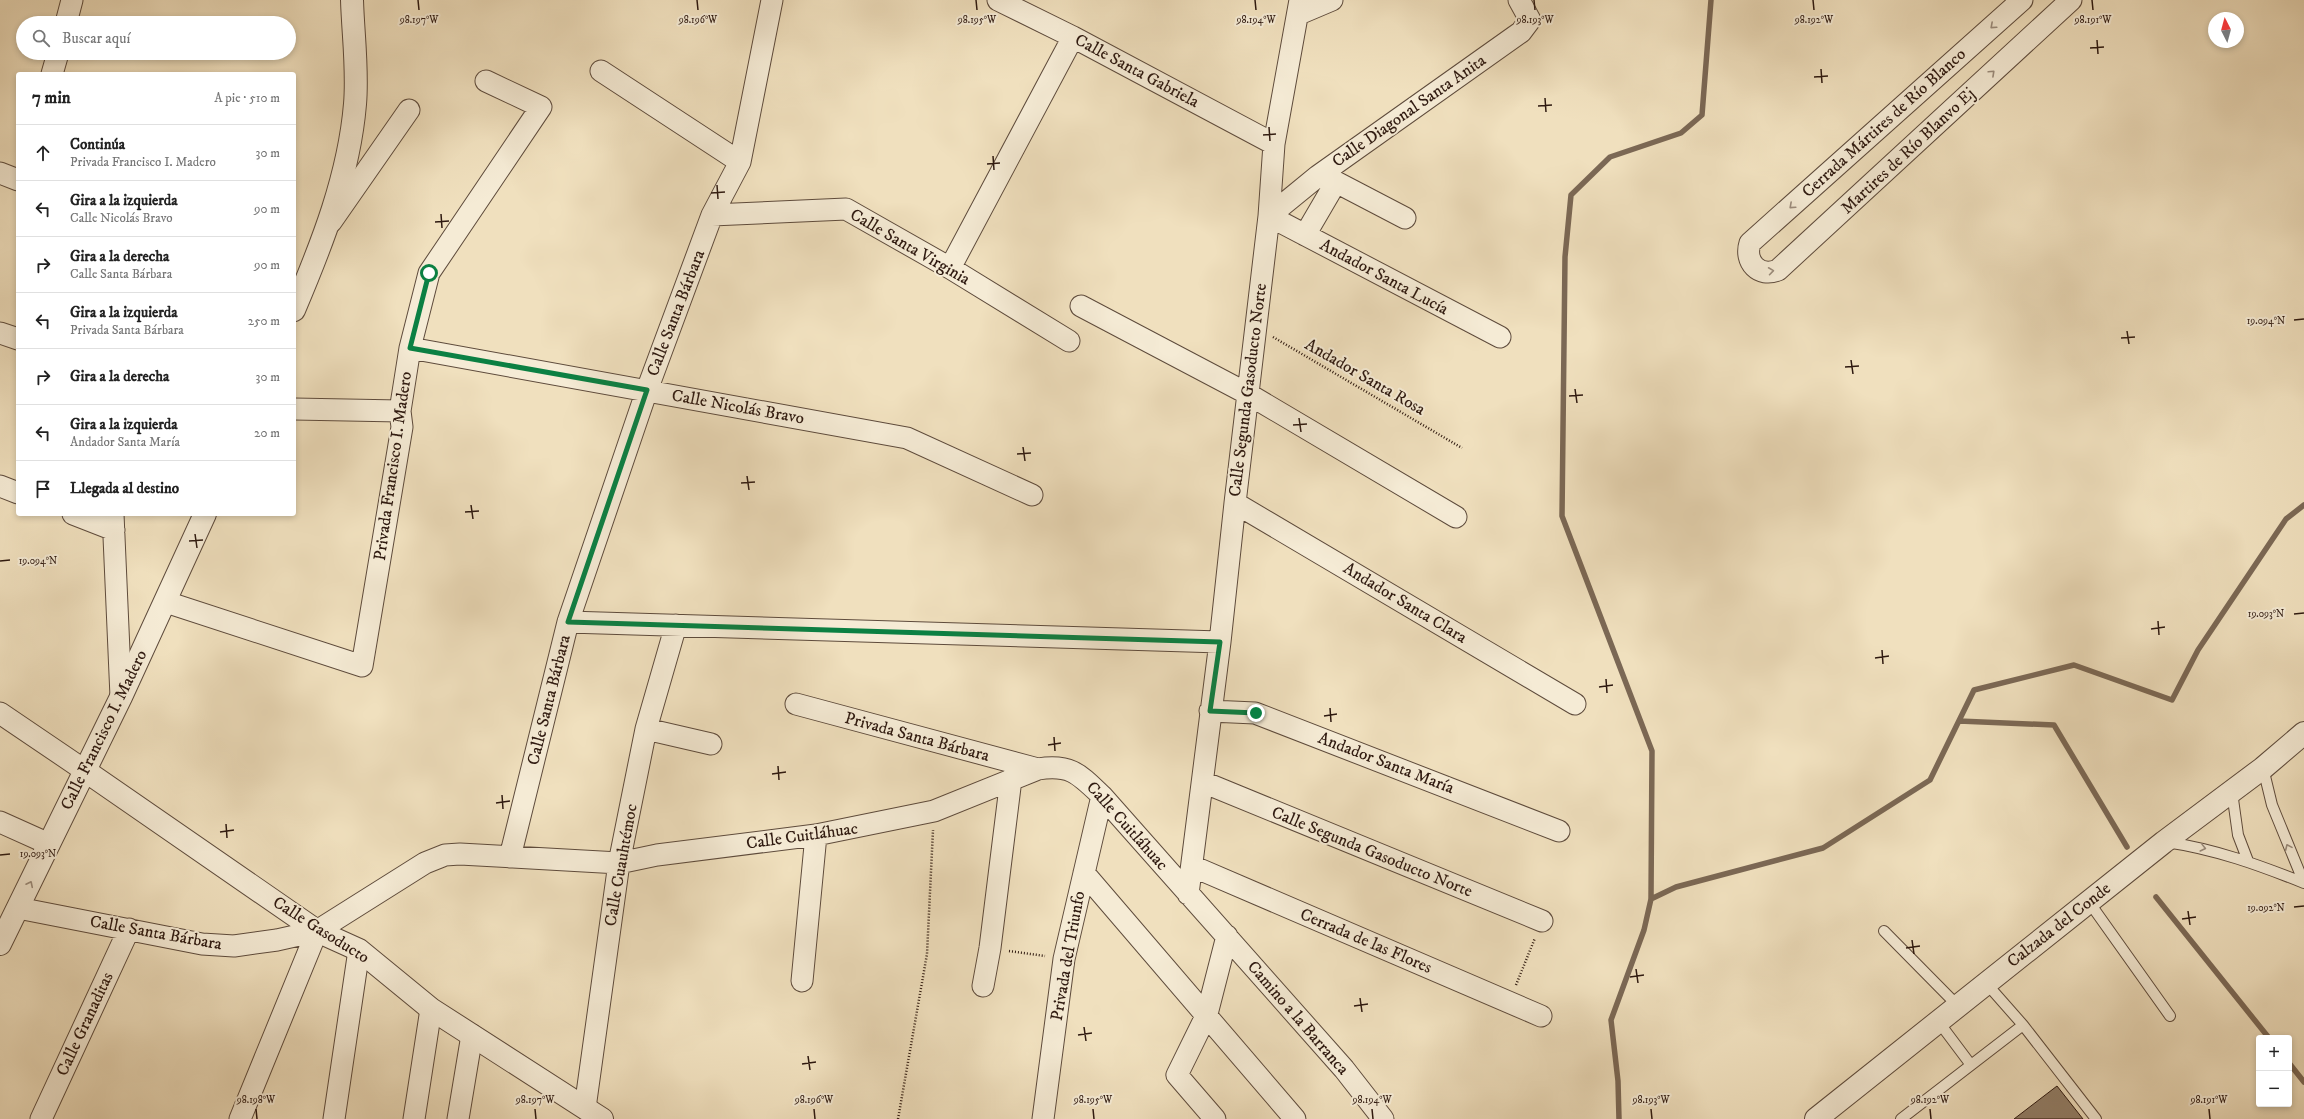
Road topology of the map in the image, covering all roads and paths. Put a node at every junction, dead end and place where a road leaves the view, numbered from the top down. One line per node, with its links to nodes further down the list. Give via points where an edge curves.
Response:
1 (72, 0): 10 (street)
2 (352, 0): 25 (street, via 355,103 346,157)
3 (772, 0): 18 (street, Calle Santa Bárbara)
4 (998, 0): 11 (street, Calle Santa Gabriela)
5 (1332, 0): 9 (street)
6 (1519, 0): 21 (street, Calle Diagonal Santa Anita, via 1530,20 1521,32)
7 (2022, 0): 27 (street, Cerrada Mártires de Río Blanco, one-way to 27, via 1750,243)
8 (2071, 0): 27 (street, Martires de Río Blanvo Ej, one-way to 8, via 1749,258 1754,268 1768,273 1778,270)
9 (1300, 7): 17 (street, Calle Segunda Gasoducto Norte)
10 (68, 16)
11 (1073, 37): 17 (street, Calle Santa Gabriela); 28 (street)
12 (56, 60): 14 (street)
13 (601, 71): 18 (street)
14 (53, 72)
15 (486, 81): 36 (street, Privada Francisco I. Madero, via 542,107 429,273)
16 (409, 110): 25 (street)
17 (1274, 144): 23 (street, Calle Segunda Gasoducto Norte)
18 (740, 162): 22 (street, Calle Santa Bárbara)
19 (0, 173): 20 (street)
20 (16, 179)
21 (1327, 179): 23 (street, Calle Diagonal Santa Anita); 24 (street); 26 (street)
22 (712, 215): 28 (street, Calle Santa Virginia, via 846,209); 37 (street, Calle Santa Bárbara)
23 (1269, 216): 26 (street, Andador Santa Lucía); 31 (street, Calle Segunda Gasoducto Norte)
24 (1405, 218)
25 (328, 226): 29 (street)
26 (1305, 235): 33 (street, Andador Santa Lucía)
27 (1749, 249)
28 (950, 268): 35 (street, Calle Santa Virginia)
29 (297, 297)
30 (1081, 306): 38 (street)
31 (1256, 327): 38 (street, Calle Segunda Gasoducto Norte); 41 (path, Andador Santa Rosa)
32 (0, 333): 34 (street)
33 (1500, 337)
34 (16, 338)
35 (1069, 341)
36 (410, 348): 37 (street, Calle Nicolás Bravo); 40 (street, Privada Francisco I. Madero)
37 (647, 390): 44 (street, Calle Nicolás Bravo, via 907,438); 51 (street, Calle Santa Bárbara)
38 (1248, 394): 45 (street, Calle Segunda Gasoducto Norte); 48 (street)
39 (296, 409): 40 (street)
40 (400, 410): 50 (street, Privada Francisco I. Madero, via 402,427 362,666)
41 (1462, 448)
42 (0, 486): 43 (street)
43 (16, 492)
44 (1032, 495)
45 (1234, 503): 53 (street, Calle Segunda Gasoducto Norte); 56 (street, Andador Santa Clara)
46 (83, 516): 49 (street)
47 (204, 516): 50 (street, Calle Francisco I. Madero)
48 (1456, 517)
49 (114, 522): 54 (street)
50 (166, 602): 54 (street, Calle Francisco I. Madero)
51 (568, 622): 52 (street); 75 (street, Calle Santa Bárbara)
52 (676, 625): 53 (street); 59 (street, Calle Cuauhtémoc)
53 (1220, 642): 57 (street, Calle Segunda Gasoducto Norte)
54 (121, 697): 64 (street, Calle Francisco I. Madero)
55 (796, 704): 63 (street, Privada Santa Bárbara)
56 (1575, 704)
57 (1210, 711): 66 (street, Calle Segunda Gasoducto Norte); 71 (street, Andador Santa María, via 1256,713)
58 (0, 713): 64 (street, Calle Gasoducto)
59 (646, 729): 61 (street); 77 (street, Calle Cuauhtémoc)
60 (2304, 733): 62 (street, Calzada del Conde)
61 (711, 744)
62 (2263, 768): 67 (street, Calzada del Conde); 80 (lane, one-way to 62, via 2272,805)
63 (1038, 769): 65 (street, Calle Cuitláhuac); 68 (street, Calle Cuitláhuac, via 1066,768 1080,774)
64 (84, 770): 74 (street, Calle Francisco I. Madero); 86 (street, Calle Gasoducto)
65 (1011, 779): 69 (street, Calle Cuitláhuac); 90 (street)
66 (1203, 782): 78 (street, Calle Segunda Gasoducto Norte); 84 (street, Calle Segunda Gasoducto Norte)
67 (2232, 792): 73 (street, Calzada del Conde); 76 (lane, via 2238,835)
68 (1102, 796): 79 (street, Privada del Triunfo); 81 (street, Calle Cuitláhuac)
69 (934, 810): 72 (street, Calle Cuitláhuac); 112 (path, via 927,954)
70 (0, 822): 74 (street)
71 (1559, 831)
72 (816, 835): 77 (street, Calle Cuitláhuac, via 657,855); 93 (street)
73 (2164, 842): 76 (lane, one-way to 76, via 2199,847); 82 (street, Calzada del Conde)
74 (49, 844): 83 (street, Calle Francisco I. Madero, one-way to 74)
75 (510, 857): 77 (street, Calle Cuitláhuac); 86 (street, Calle Cuitláhuac, via 446,855 425,863)
76 (2248, 861): 80 (lane)
77 (619, 863): 106 (street, Calle Cuauhtémoc)
78 (1192, 866): 81 (street, Calle Segunda Gasoducto Norte); 96 (street, Cerrada de las Flores)
79 (1084, 873): 92 (street, Privada del Triunfo); 99 (street)
80 (2304, 883)
81 (1188, 894): 88 (street, Calle Cuitláhuac)
82 (2089, 902): 94 (street, Calzada del Conde); 101 (lane)
83 (18, 908): 85 (street, Calle Santa Bárbara); 89 (street, Calle Francisco I. Madero)
84 (1542, 921): 96 (path)
85 (129, 929): 86 (street, Calle Santa Bárbara, via 202,944 234,946); 107 (street, Calle Granaditas)
86 (317, 931): 91 (street, Calle Gasoducto); 108 (street)
87 (1884, 931): 97 (lane)
88 (1226, 936): 99 (street); 116 (street, Camino a la Barranca, via 1344,1069)
89 (0, 944)
90 (990, 948): 92 (path); 95 (street)
91 (358, 950): 98 (street, Calle Gasoducto); 109 (street)
92 (1064, 959): 113 (street, Privada del Triunfo)
93 (802, 981)
94 (1986, 982): 97 (street, Calzada del Conde); 103 (lane)
95 (983, 986)
96 (1510, 1002): 100 (street, Cerrada de las Flores)
97 (1958, 1006): 102 (street, Calzada del Conde)
98 (431, 1009): 104 (street, Calle Gasoducto); 110 (street)
99 (1207, 1014): 114 (street, via 1178,1075); 115 (street)
100 (1541, 1016)
101 (2170, 1016)
102 (1938, 1021): 105 (lane); 117 (street, Calzada del Conde)
103 (2023, 1025): 105 (lane); 119 (lane)
104 (472, 1035): 106 (street, Calle Gasoducto); 111 (street)
105 (1971, 1065): 118 (lane)
106 (593, 1114)
107 (41, 1119)
108 (240, 1119)
109 (334, 1119)
110 (414, 1119)
111 (458, 1119)
112 (898, 1119)
113 (1043, 1119)
114 (1215, 1119)
115 (1295, 1119)
116 (1383, 1119)
117 (1816, 1119)
118 (1901, 1119)
119 (2096, 1119)

